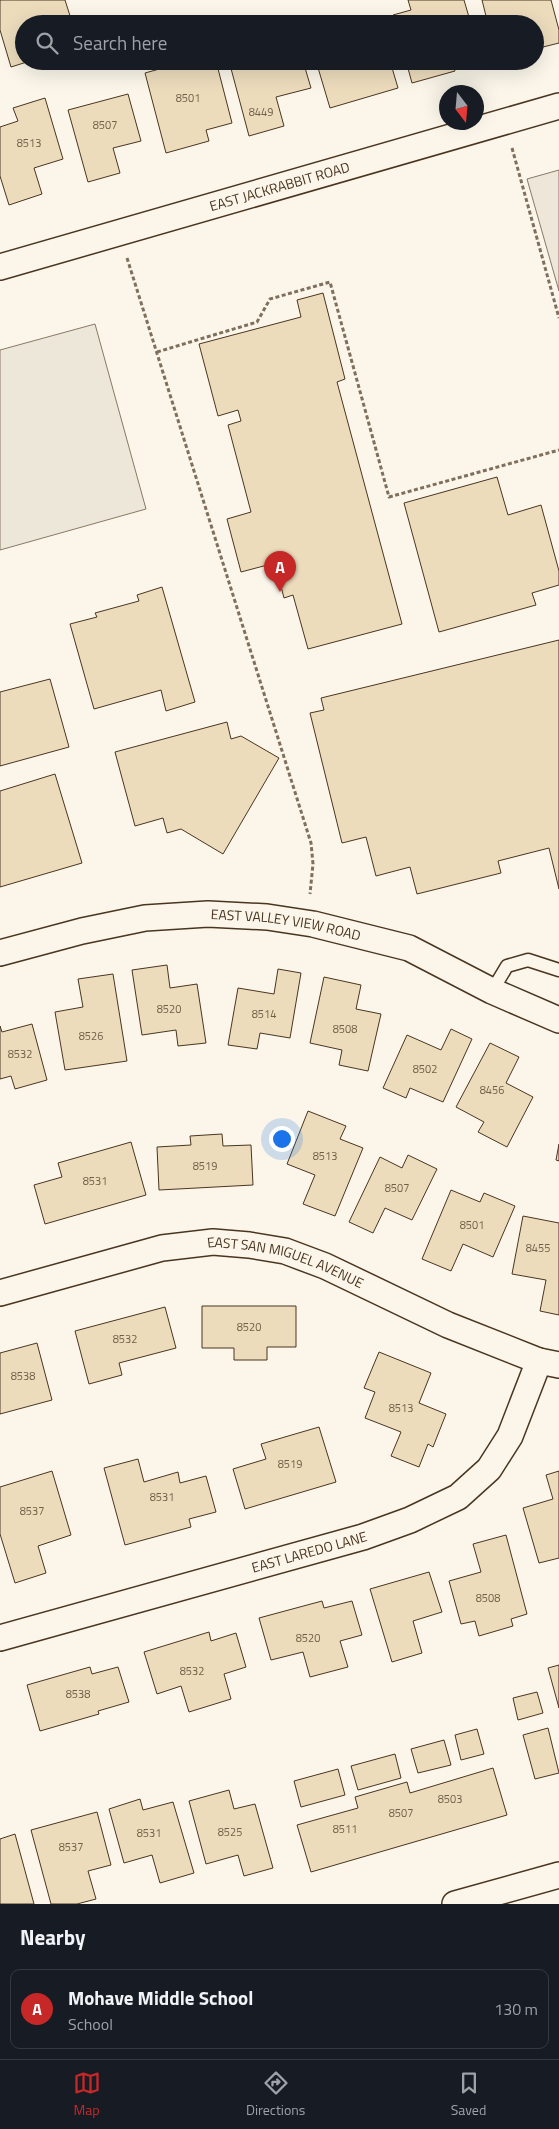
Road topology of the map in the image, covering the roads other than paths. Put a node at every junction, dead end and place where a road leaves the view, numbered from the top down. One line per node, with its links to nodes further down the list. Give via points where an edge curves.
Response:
1 (559, 106): 2 (street, EAST JACKRABBIT ROAD)
2 (0, 267)
3 (0, 953): 5 (street, EAST VALLEY VIEW ROAD, via 145,918 208,914 267,917 313,924 409,948)
4 (559, 970): 5 (lane, via 528,960 507,966)
5 (492, 991): 6 (street, EAST VALLEY VIEW ROAD)
6 (559, 1020)
7 (0, 1293): 8 (street, EAST SAN MIGUEL AVENUE, via 162,1248 213,1242 249,1244 286,1251 325,1266 448,1325)
8 (549, 1363): 9 (street, EAST LAREDO LANE, via 510,1436 488,1469 458,1497 410,1520 363,1537)
9 (0, 1638)
10 (559, 1875): 11 (street)
11 (455, 1904)

